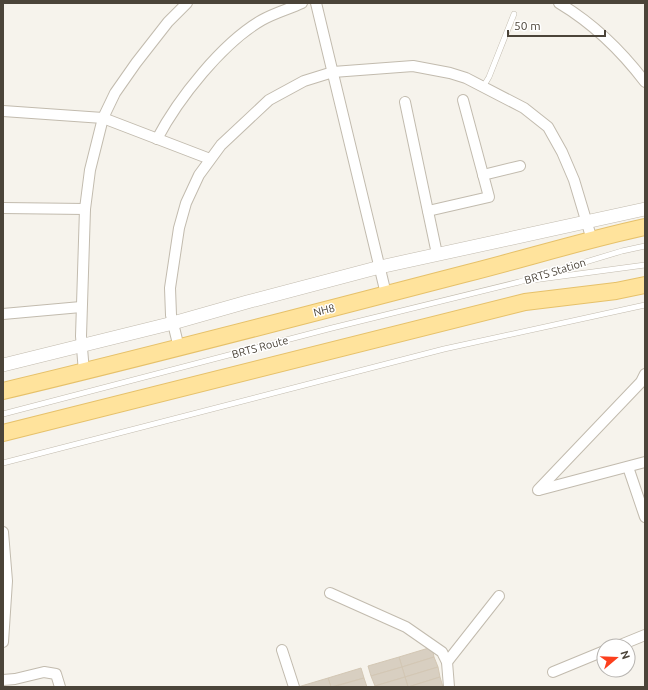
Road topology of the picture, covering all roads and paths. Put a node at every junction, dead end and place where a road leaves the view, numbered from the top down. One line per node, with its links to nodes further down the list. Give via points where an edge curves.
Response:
1 (187, 3): 12 (street, via 168,22 136,63 115,93)
2 (302, 3): 13 (street, via 262,20 230,44 185,95)
3 (316, 3): 6 (street)
4 (558, 3): 7 (street, via 583,18 626,57)
5 (514, 14): 8 (lane)
6 (334, 72): 8 (street, via 412,66 450,73); 14 (street, via 304,81 269,100 220,145); 27 (street)
7 (645, 82)
8 (483, 87): 21 (street, via 524,108 548,127 574,180)
9 (463, 100): 16 (street)
10 (405, 102): 20 (street)
11 (3, 110): 12 (street)
12 (103, 118): 13 (street); 18 (street, via 90,170)
13 (157, 139): 14 (street)
14 (210, 159): 34 (street, via 186,203 179,228 170,288)
15 (520, 166): 16 (street)
16 (483, 175): 20 (street, via 488,197)
17 (3, 208): 18 (street)
18 (85, 209): 32 (street)
19 (645, 209): 21 (street)
20 (428, 211): 25 (street)
21 (586, 221): 23 (street); 25 (street)
22 (645, 227): 23 (main road, NH8)
23 (592, 240): 30 (main road, NH8)
24 (645, 246): 28 (lane, BRTS Station)
25 (437, 254): 27 (street)
26 (645, 265): 28 (lane, BRTS Station)
27 (380, 268): 30 (street); 34 (street)
28 (519, 282): 41 (lane, BRTS Route)
29 (645, 285): 42 (main road, via 525,302)
30 (386, 294): 36 (main road, NH8)
31 (645, 305): 44 (lane, via 444,349)
32 (81, 307): 33 (street); 35 (street)
33 (3, 314)
34 (173, 323): 35 (street); 36 (street)
35 (82, 345): 37 (street); 38 (street)
36 (179, 348): 38 (main road, NH8)
37 (3, 365)
38 (84, 372): 40 (main road, NH8)
39 (644, 379): 45 (street, via 538,490)
40 (3, 391)
41 (3, 414)
42 (3, 433)
43 (645, 462): 45 (street)
44 (3, 463)
45 (628, 467): 46 (street)
46 (645, 517)
47 (3, 532): 48 (street)
48 (5, 581): 51 (street)
49 (330, 593): 54 (street, via 406,627 442,652)
50 (499, 596): 54 (street)
51 (3, 642)
52 (282, 650): 58 (street)
53 (596, 654): 55 (street)
54 (447, 662): 59 (street)
55 (553, 672)
56 (3, 680): 57 (street, via 44,672 56,674)
57 (60, 687)
58 (294, 687)
59 (449, 687)

